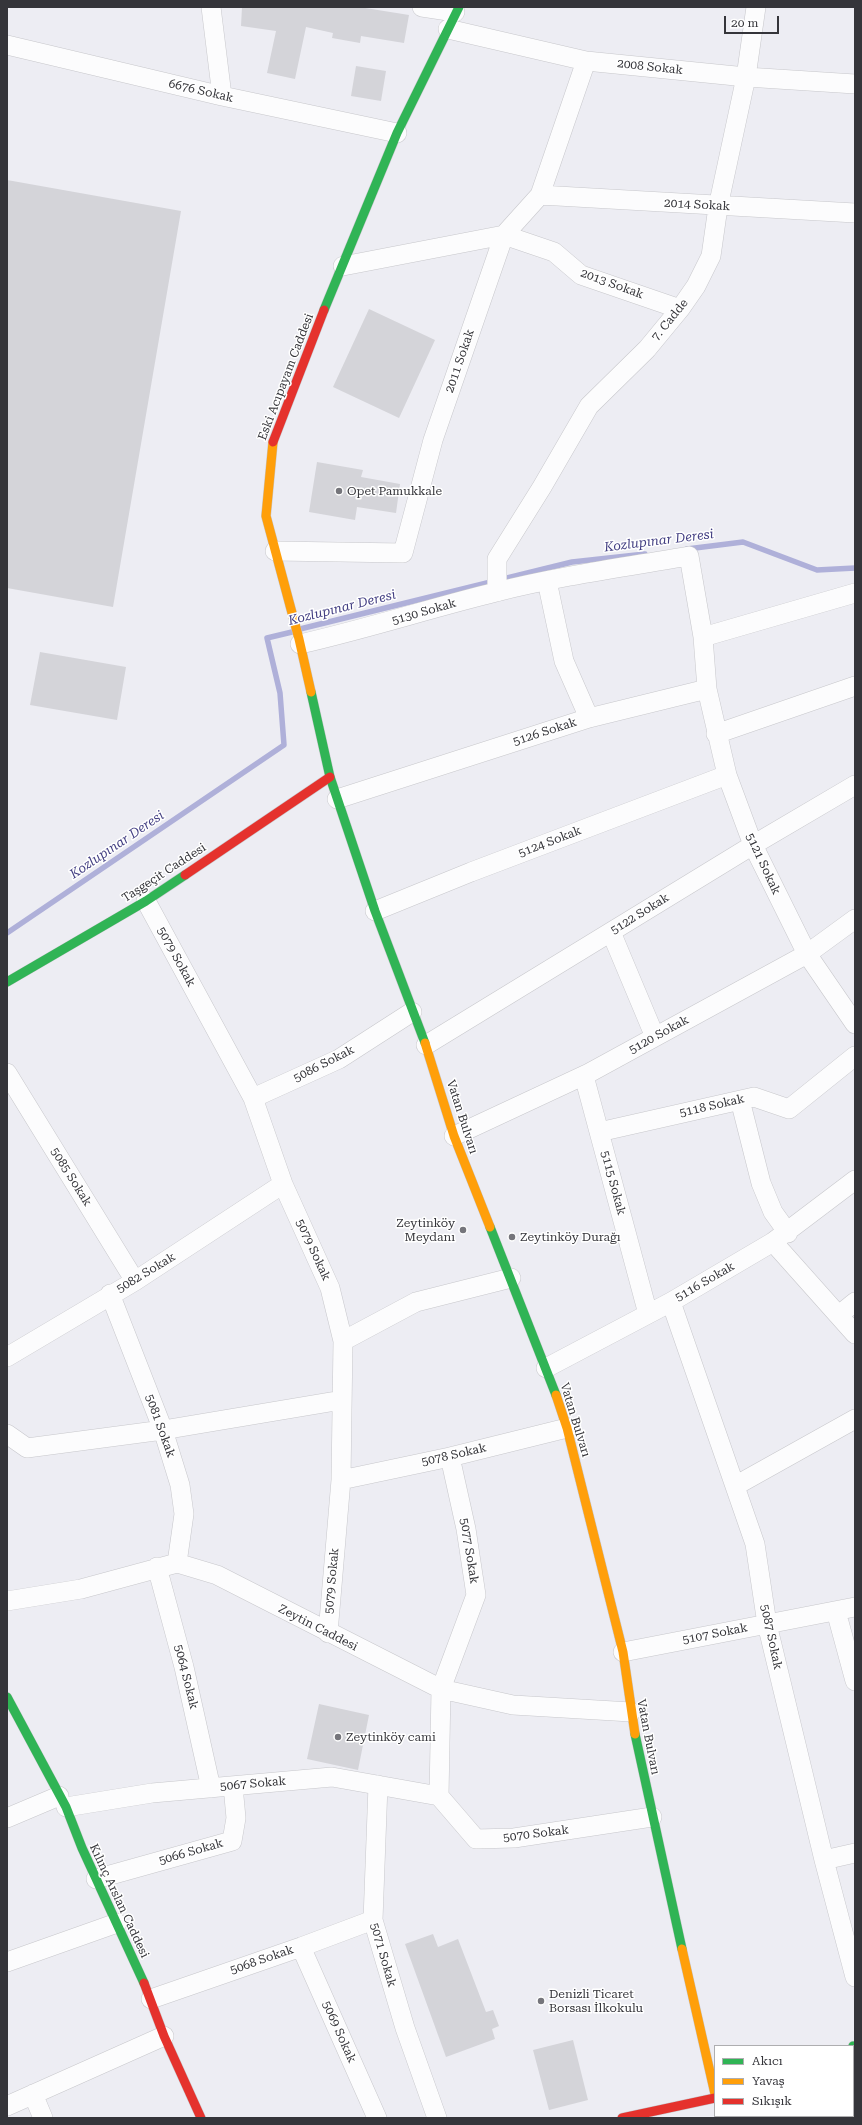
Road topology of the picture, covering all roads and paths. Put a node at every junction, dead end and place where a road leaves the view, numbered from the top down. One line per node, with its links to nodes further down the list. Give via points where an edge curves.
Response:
1 (212, 7): 9 (street)
2 (422, 7): 4 (street, 2008 Sokak)
3 (756, 7): 7 (street, 7. Cadde)
4 (454, 16): 6 (street, 2008 Sokak); 10 (main road, Eski Acıpayam Caddesi)
5 (7, 45): 9 (street, 6676 Sokak)
6 (586, 61): 7 (street, 2008 Sokak); 11 (street, 2011 Sokak)
7 (746, 77): 8 (street, 2008 Sokak); 12 (street, 7. Cadde)
8 (855, 84)
9 (222, 96): 10 (street, 6676 Sokak)
10 (397, 133): 15 (main road, Eski Acıpayam Caddesi)
11 (540, 195): 12 (street, 2014 Sokak); 14 (street, 2011 Sokak)
12 (718, 207): 13 (street, 2014 Sokak); 16 (street, 7. Cadde, via 711,256 696,286)
13 (855, 213)
14 (504, 235): 15 (street); 16 (street, 2013 Sokak, via 554,252 581,274); 17 (street, 2011 Sokak, via 433,440 403,553)
15 (343, 266): 17 (main road, Eski Acıpayam Caddesi, via 272,446 266,516)
16 (680, 309): 19 (street, 7. Cadde, via 647,349 589,406 496,559)
17 (275, 551): 22 (main road, Eski Acıpayam Caddesi)
18 (547, 581): 19 (street, 5130 Sokak); 21 (street, 5130 Sokak, via 689,556); 25 (street, via 564,662)
19 (497, 587): 22 (street, 5130 Sokak, via 355,632)
20 (855, 592): 21 (street)
21 (703, 637): 24 (street)
22 (300, 642): 28 (main road, Eski Acıpayam Caddesi)
23 (855, 686): 26 (street)
24 (707, 689): 25 (street, 5126 Sokak); 26 (street, 5121 Sokak)
25 (589, 718): 30 (street, 5126 Sokak)
26 (716, 734): 27 (street, 5121 Sokak)
27 (727, 775): 31 (street, 5121 Sokak); 33 (street, 5124 Sokak, via 471,872)
28 (330, 777): 30 (main road, Vatan Bulvarı); 32 (main road, Taşgeçit Caddesi)
29 (853, 791): 31 (street, 5122 Sokak)
30 (337, 799): 33 (main road, Vatan Bulvarı)
31 (753, 845): 35 (street, 5122 Sokak); 36 (street, 5121 Sokak)
32 (146, 901): 37 (main road, Taşgeçit Caddesi); 45 (street, 5079 Sokak)
33 (375, 912): 38 (main road, Vatan Bulvarı)
34 (855, 919): 36 (street, 5120 Sokak)
35 (611, 932): 40 (street); 41 (street, 5122 Sokak)
36 (807, 954): 39 (street, 5121 Sokak); 40 (street, 5120 Sokak)
37 (7, 982)
38 (412, 1012): 41 (main road, Vatan Bulvarı); 45 (street, 5086 Sokak, via 340,1059)
39 (855, 1024)
40 (655, 1037): 44 (street, 5120 Sokak)
41 (426, 1044): 48 (main road, Vatan Bulvarı)
42 (855, 1056): 46 (street, 5118 Sokak, via 789,1109 754,1097)
43 (7, 1073): 53 (street, 5085 Sokak)
44 (584, 1076): 47 (street, 5115 Sokak); 48 (street, 5120 Sokak)
45 (253, 1098): 50 (street, 5079 Sokak)
46 (740, 1100): 47 (street, 5118 Sokak); 51 (street, via 761,1183)
47 (599, 1132): 57 (street, 5115 Sokak)
48 (454, 1136): 52 (main road, Vatan Bulvarı)
49 (855, 1180): 51 (street, 5116 Sokak)
50 (283, 1184): 53 (street, 5082 Sokak); 60 (street, 5079 Sokak, via 330,1288)
51 (781, 1237): 55 (street, 5116 Sokak); 58 (street)
52 (511, 1278): 60 (street, via 416,1302); 62 (main road, Vatan Bulvarı)
53 (135, 1282): 54 (street, 5082 Sokak)
54 (110, 1294): 61 (street, 5082 Sokak); 66 (street, 5081 Sokak)
55 (671, 1302): 57 (street, 5116 Sokak); 70 (street, 5087 Sokak)
56 (855, 1302): 58 (street)
57 (648, 1314): 62 (street, 5116 Sokak)
58 (839, 1315): 59 (street)
59 (855, 1334)
60 (343, 1341): 63 (street, 5079 Sokak)
61 (7, 1357)
62 (546, 1368): 65 (main road, Vatan Bulvarı)
63 (342, 1400): 66 (street); 69 (street, 5079 Sokak)
64 (855, 1418): 70 (street)
65 (566, 1428): 68 (street, 5078 Sokak); 78 (main road, Vatan Bulvarı)
66 (163, 1430): 67 (street, via 27,1448); 71 (street, 5081 Sokak, via 180,1485 184,1514)
67 (7, 1434)
68 (450, 1457): 69 (street, 5078 Sokak); 80 (street, 5077 Sokak, via 466,1529 476,1595)
69 (340, 1480): 77 (street, 5079 Sokak)
70 (735, 1486): 76 (street, 5087 Sokak, via 755,1544)
71 (178, 1563): 72 (street, Zeytin Caddesi); 77 (street, Zeytin Caddesi, via 217,1576)
72 (157, 1567): 73 (street, Zeytin Caddesi, via 81,1589); 85 (street, 5064 Sokak, via 184,1667)
73 (7, 1600)
74 (855, 1607): 75 (street, 5107 Sokak)
75 (836, 1611): 76 (street, 5107 Sokak); 79 (street)
76 (767, 1624): 78 (street, 5107 Sokak); 91 (street, 5087 Sokak)
77 (328, 1633): 80 (street, Zeytin Caddesi)
78 (623, 1652): 82 (main road, Vatan Bulvarı)
79 (855, 1681)
80 (441, 1689): 82 (street, Zeytin Caddesi, via 513,1705); 86 (street, 5077 Sokak)
81 (7, 1697): 87 (main road, Kılınç Arslan Caddesi)
82 (631, 1712): 88 (main road, Vatan Bulvarı)
83 (378, 1785): 84 (street, 5067 Sokak, via 332,1777); 86 (street, 5067 Sokak); 93 (street, 5071 Sokak)
84 (233, 1786): 85 (street, 5067 Sokak); 92 (street, 5066 Sokak, via 236,1818 232,1841)
85 (211, 1788): 87 (street, 5067 Sokak)
86 (439, 1796): 88 (street, 5070 Sokak, via 476,1839 514,1838)
87 (62, 1801): 89 (street, 5067 Sokak); 92 (main road, Kılınç Arslan Caddesi)
88 (652, 1817): 100 (main road, Vatan Bulvarı)
89 (7, 1818)
90 (855, 1853): 91 (street)
91 (824, 1860): 97 (street, 5087 Sokak)
92 (96, 1879): 94 (main road, Kılınç Arslan Caddesi)
93 (373, 1920): 95 (street, 5068 Sokak); 107 (street, 5071 Sokak, via 405,2028)
94 (117, 1924): 96 (street); 98 (main road, Kılınç Arslan Caddesi)
95 (302, 1947): 98 (street, 5068 Sokak); 106 (street, 5069 Sokak)
96 (7, 1962)
97 (855, 1977)
98 (151, 1999): 99 (main road, Kılınç Arslan Caddesi)
99 (164, 2036): 101 (street); 105 (main road, Kılınç Arslan Caddesi)
100 (714, 2090)
101 (32, 2094): 103 (street); 104 (street)
102 (714, 2098): 108 (main road)
103 (7, 2106)
104 (43, 2118)
105 (201, 2118)
106 (377, 2118)
107 (437, 2118)
108 (622, 2118)

